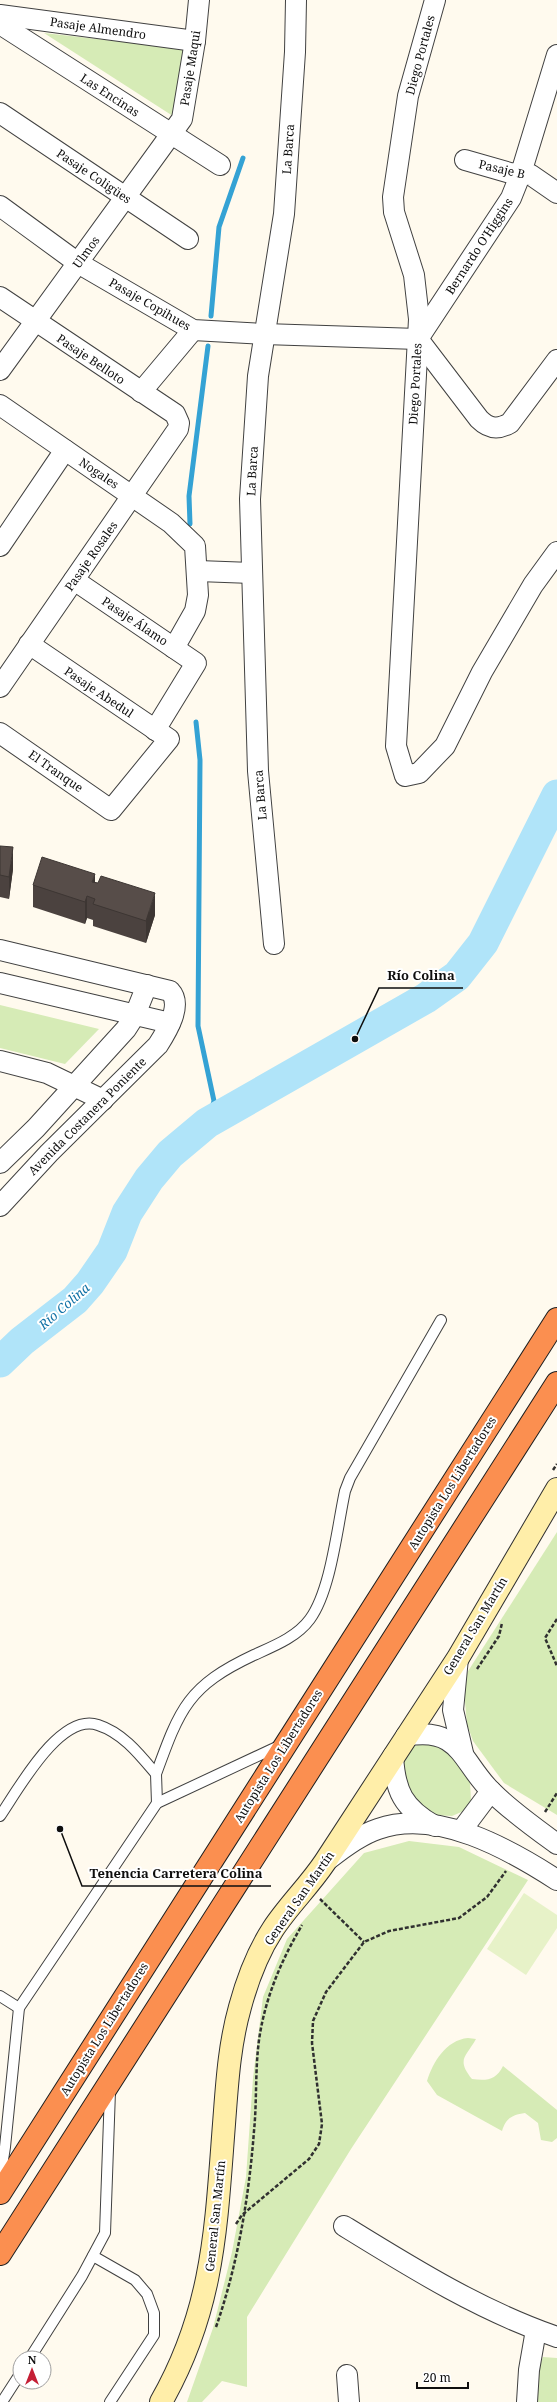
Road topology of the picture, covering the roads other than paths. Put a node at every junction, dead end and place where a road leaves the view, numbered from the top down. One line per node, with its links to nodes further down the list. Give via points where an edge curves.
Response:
1 (199, 0): 6 (street, Pasaje Maqui)
2 (296, 0): 21 (street, La Barca, via 284,214)
3 (435, 0): 22 (street, Diego Portales, via 408,96 393,197 394,212 417,291)
4 (0, 16): 6 (street, Pasaje Almendro)
5 (0, 24): 9 (street, Las Encinas)
6 (195, 41): 9 (street, Pasaje Maqui, via 182,119)
7 (557, 55): 12 (street, Bernardo O'Higgins)
8 (0, 112): 14 (street, Pasaje Coligües)
9 (172, 134): 11 (street, Las Encinas); 14 (street, Ulmos)
10 (465, 160): 12 (street, Pasaje B)
11 (220, 165)
12 (521, 173): 13 (street, Pasaje B, via 531,175); 22 (street, Bernardo O'Higgins, via 511,198)
13 (557, 193)
14 (126, 197): 16 (street, Pasaje Coligües); 17 (street, Ulmos)
15 (0, 206): 17 (street, Pasaje Copihues)
16 (188, 239)
17 (78, 263): 19 (street, Ulmos); 20 (street, Pasaje Copihues)
18 (0, 297): 19 (street, Pasaje Belloto)
19 (35, 321): 24 (street, Ulmos); 25 (street, Pasaje Belloto)
20 (193, 330): 21 (street, Pasaje Copihues); 25 (street)
21 (264, 334): 22 (street, Pasaje Copihues); 33 (street, La Barca, via 258,376 250,499)
22 (418, 339): 23 (street, via 479,419 493,428 502,428 510,423); 31 (street, Diego Portales, via 396,746 405,776 419,773 445,746 482,672 533,585)
23 (557, 360)
24 (0, 370)
25 (141, 392): 27 (street, Pasaje Belloto, via 175,414)
26 (0, 407): 28 (street, Nogales)
27 (179, 423): 29 (street, Pasaje Rosales, via 178,430)
28 (65, 450): 29 (street, Nogales); 30 (street)
29 (132, 496): 32 (street, Nogales, via 171,523 195,546); 34 (street, Pasaje Rosales)
30 (0, 546)
31 (557, 552)
32 (198, 571): 33 (street); 36 (street, via 195,610)
33 (252, 573): 40 (street, La Barca, via 258,771)
34 (74, 580): 35 (street, Pasaje Rosales); 36 (street, Pasaje Álamo)
35 (29, 644): 37 (street, Pasaje Rosales); 39 (street, Pasaje Abedul)
36 (174, 648): 39 (street, Pasaje Álamo, via 196,663)
37 (0, 687)
38 (0, 733): 39 (street, El Tranque, via 111,810)
39 (162, 734)
40 (274, 944)
41 (0, 950): 43 (street)
42 (0, 983): 44 (street)
43 (147, 985): 44 (street); 45 (street, Avenida Costanera Poniente, via 170,991 175,995 176,1003)
44 (135, 1015): 45 (street); 47 (street, via 126,1029)
45 (170, 1023): 48 (street, Avenida Costanera Poniente, via 158,1045)
46 (0, 1061): 47 (street, via 47,1072)
47 (75, 1084): 48 (street); 49 (street, via 36,1128)
48 (103, 1100): 50 (street, Avenida Costanera Poniente, via 48,1153)
49 (0, 1163)
50 (0, 1206)
51 (557, 1319): 56 (highway, Autopista Los Libertadores)
52 (441, 1320): 60 (lane, via 353,1472 345,1491 323,1593 309,1620 282,1642 228,1668 197,1690 178,1717)
53 (557, 1383): 71 (highway)
54 (557, 1489): 55 (street, General San Martín)
55 (458, 1658): 57 (street, General San Martín); 58 (street, via 453,1710)
56 (291, 1736): 62 (lane, via 275,1749); 73 (highway, Autopista Los Libertadores)
57 (406, 1736): 58 (street, via 423,1734 439,1737); 59 (street, General San Martín)
58 (463, 1753): 61 (street)
59 (393, 1756): 64 (street, via 395,1777 402,1798 412,1810); 67 (street, General San Martín)
60 (156, 1774): 62 (lane); 63 (lane, via 126,1741 90,1723 79,1725 58,1737)
61 (491, 1792): 65 (street); 66 (street)
62 (157, 1803): 70 (lane)
63 (0, 1816)
64 (435, 1826): 65 (street); 67 (street, via 401,1825 380,1828 357,1839)
65 (461, 1832): 68 (street, via 482,1838 518,1855)
66 (557, 1844)
67 (324, 1862): 84 (street, General San Martín, via 318,1896 272,1930 249,1979 240,2007 231,2048 217,2218 205,2295 190,2344)
68 (557, 1880)
69 (0, 1996): 70 (lane)
70 (19, 2008): 72 (lane)
71 (110, 2082): 75 (highway); 76 (lane, via 105,2233)
72 (0, 2179)
73 (0, 2193)
74 (344, 2226): 77 (street, via 440,2284)
75 (0, 2254)
76 (93, 2256): 79 (lane); 83 (lane, via 135,2280 147,2294 154,2313 154,2335)
77 (536, 2330): 78 (street); 86 (street, via 529,2370)
78 (557, 2337)
79 (35, 2350)
80 (347, 2375): 85 (street)
81 (12, 2386): 82 (lane)
82 (2, 2402)
83 (110, 2402)
84 (161, 2402)
85 (349, 2402)
86 (528, 2402)

